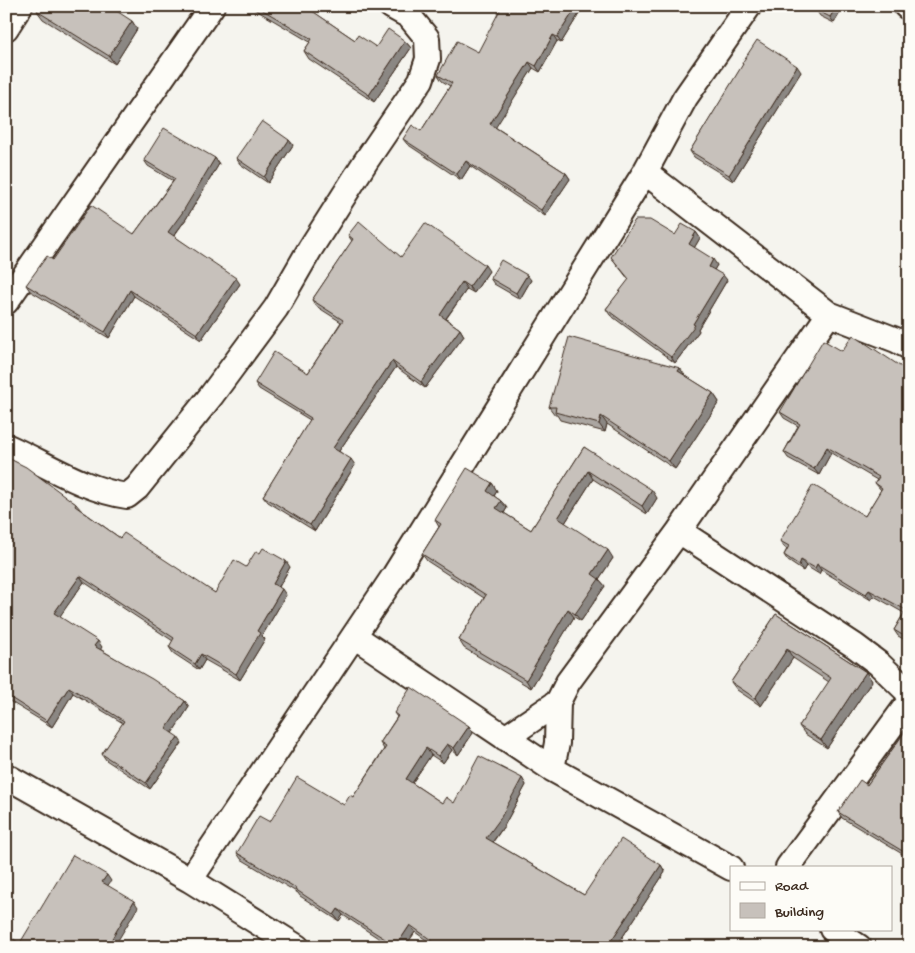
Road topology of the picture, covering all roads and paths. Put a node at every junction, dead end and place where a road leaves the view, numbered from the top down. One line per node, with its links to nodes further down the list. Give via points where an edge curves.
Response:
1 (20, 6): 5 (street)
2 (212, 6): 7 (street)
3 (391, 6): 10 (street, via 409,16 427,38 428,59 421,80 310,249 276,308 137,488 126,496 115,494)
4 (749, 6): 6 (street, via 685,98)
5 (6, 28)
6 (645, 172): 8 (street); 12 (street)
7 (6, 302)
8 (829, 314): 9 (street); 11 (street)
9 (909, 347)
10 (6, 446)
11 (679, 531): 13 (street, via 855,646); 14 (street, via 568,682)
12 (354, 636): 16 (street); 21 (street)
13 (909, 693)
14 (558, 702): 16 (street); 17 (street, via 557,743)
15 (909, 702): 19 (street)
16 (505, 738): 17 (street)
17 (552, 769): 20 (street)
18 (6, 776): 21 (street)
19 (789, 866)
20 (730, 867)
21 (190, 880): 23 (street)
22 (834, 930): 24 (street)
23 (297, 947)
24 (859, 947)

